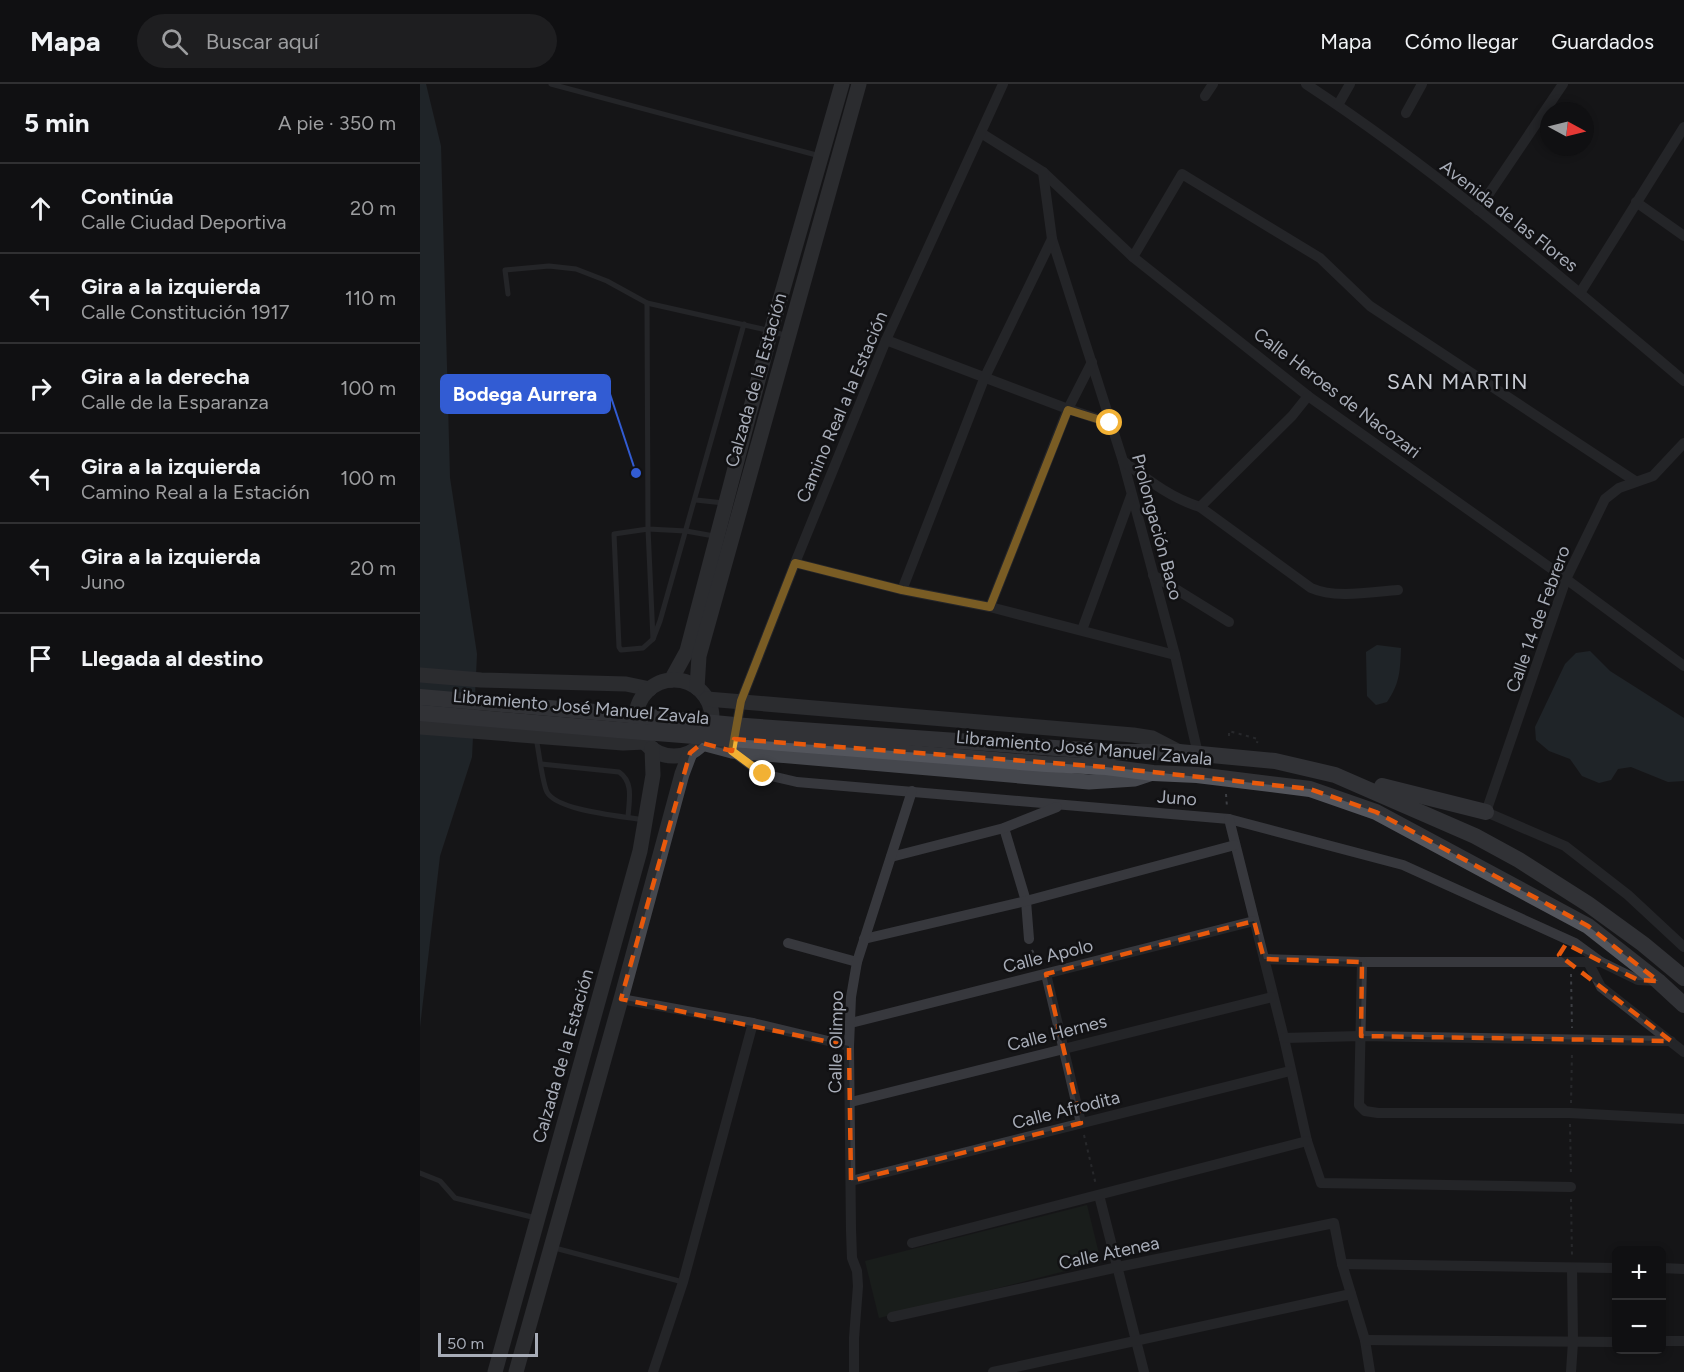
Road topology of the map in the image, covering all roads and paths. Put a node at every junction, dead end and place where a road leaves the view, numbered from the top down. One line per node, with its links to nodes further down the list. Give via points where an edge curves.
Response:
1 (551, 84): 15 (lane)
2 (842, 84): 15 (main road, Calzada de la Estación)
3 (859, 84): 27 (main road, Calzada de la Estación)
4 (1003, 84): 14 (street, Camino Real a la Estación)
5 (1213, 84): 10 (street)
6 (1306, 84): 11 (street, Avenida de las Flores)
7 (1350, 84): 11 (street)
8 (1422, 84): 12 (street)
9 (1562, 84): 18 (street)
10 (1205, 96)
11 (1338, 105): 18 (street, Avenida de las Flores)
12 (1406, 113)
13 (1684, 126): 17 (street)
14 (981, 133): 16 (street, Calle Heroes de Nacozari); 28 (street, Camino Real a la Estación)
15 (821, 157): 26 (main road, Calzada de la Estación)
16 (1043, 172): 20 (street, Prolongación Baco); 21 (street, Calle Heroes de Nacozari)
17 (1636, 202): 19 (street); 22 (street)
18 (1478, 210): 22 (street, Avenida de las Flores)
19 (1684, 236)
20 (1052, 238): 29 (street, Prolongación Baco); 30 (street)
21 (1133, 257): 32 (street, Calle Heroes de Nacozari); 37 (street, via 1182,174 1320,258 1370,306)
22 (1580, 293): 31 (street, Avenida de las Flores)
23 (508, 294): 24 (lane, via 505,270 549,266 576,269)
24 (648, 303): 25 (lane); 42 (lane)
25 (744, 324): 26 (lane); 39 (lane)
26 (771, 331): 27 (lane); 40 (main road, Calzada de la Estación)
27 (788, 337): 59 (main road, Calzada de la Estación, via 699,656)
28 (886, 340): 30 (street); 45 (street, Camino Real a la Estación)
29 (1092, 362): 33 (street); 34 (street, Prolongación Baco)
30 (984, 379): 33 (street); 48 (street)
31 (1684, 381)
32 (1308, 396): 41 (street); 47 (street, Calle Heroes de Nacozari)
33 (1068, 410): 34 (street); 50 (street)
34 (1110, 423): 36 (street, Prolongación Baco)
35 (1684, 442): 37 (street, Calle 14 de Febrero, via 1653,476)
36 (1123, 460): 38 (street, Prolongación Baco); 41 (street, via 1165,492)
37 (1635, 481): 47 (street, Calle 14 de Febrero, via 1605,499)
38 (1131, 496): 46 (street, Prolongación Baco); 52 (street)
39 (696, 500): 40 (lane); 43 (lane)
40 (725, 503): 44 (main road, Calzada de la Estación)
41 (1200, 507): 49 (street, via 1322,593)
42 (648, 529): 43 (lane); 53 (lane); 53 (lane, via 614,534 619,647 626,651 643,648)
43 (686, 531): 44 (lane); 53 (lane)
44 (717, 537): 57 (main road, Calzada de la Estación, via 687,651)
45 (795, 563): 48 (street); 61 (street, Camino Real a la Estación)
46 (1153, 575): 51 (street); 54 (street, Prolongación Baco)
47 (1566, 579): 55 (street, Calle Heroes de Nacozari); 78 (street, Calle 14 de Febrero)
48 (902, 590): 50 (street)
49 (1398, 590)
50 (990, 607): 52 (street)
51 (1228, 622)
52 (1082, 630): 54 (street)
53 (652, 639)
54 (1175, 655): 72 (street, Prolongación Baco)
55 (1684, 666)
56 (420, 675): 58 (main road, via 626,684)
57 (671, 680): 58 (main road); 59 (main road, via 689,683)
58 (650, 689): 69 (main road, via 642,698 637,721 639,732)
59 (702, 694): 61 (main road); 70 (main road, via 711,710 712,722 709,733)
60 (420, 697): 63 (main road, Libramiento José Manuel Zavala)
61 (741, 701): 67 (street, Camino Real a la Estación); 71 (main road, via 1133,735 1152,738)
62 (420, 714): 63 (main road, Libramiento José Manuel Zavala)
63 (477, 718): 64 (main road); 65 (main road); 67 (main road, Libramiento José Manuel Zavala, bridge, via 619,722)
64 (420, 727)
65 (536, 736): 69 (main road); 73 (lane)
66 (1229, 736): 68 (path, via 1229,731)
67 (741, 739): 70 (main road); 71 (main road, Libramiento José Manuel Zavala); 75 (street, Juno, via 763,774 797,782); 98 (main road, Libramiento José Manuel Zavala, via 1106,767 1310,789 1376,812 1588,926)
68 (1258, 740)
69 (649, 745): 70 (main road, via 670,756); 81 (main road, Calzada de la Estación, via 653,775)
70 (696, 748): 100 (main road, via 682,774)
71 (1179, 752): 72 (main road, Libramiento José Manuel Zavala)
72 (1198, 754): 74 (main road, Libramiento José Manuel Zavala, via 1275,761)
73 (541, 764): 79 (lane, via 547,792 555,801); 79 (lane, via 619,772 629,786)
74 (1335, 775): 78 (main road); 97 (main road, Libramiento José Manuel Zavala, via 1475,836 1519,860 1588,904)
75 (912, 791): 77 (street, Juno); 84 (street, Calle Olimpo)
76 (1226, 793): 80 (path)
77 (1061, 806): 80 (street, Juno); 82 (street)
78 (1486, 812): 90 (street, via 1564,846 1628,895)
79 (628, 817): 81 (lane)
80 (1229, 819): 83 (street); 95 (street, Juno, via 1403,865 1575,944)
81 (646, 820): 119 (main road, Calzada de la Estación)
82 (1004, 828): 84 (street); 85 (street)
83 (1235, 844): 85 (street); 86 (street)
84 (891, 857): 87 (street, Calle Olimpo)
85 (1026, 901): 87 (street); 88 (street)
86 (1254, 921): 91 (street); 96 (street, Calle Apolo)
87 (864, 939): 92 (street, Calle Olimpo)
88 (1029, 939): 96 (path)
89 (788, 943): 92 (street)
90 (1684, 947)
91 (1264, 959): 93 (street); 99 (street)
92 (857, 962): 103 (street, Calle Olimpo)
93 (1362, 962): 94 (street); 104 (street)
94 (1588, 962): 95 (street); 106 (street, via 1600,987)
95 (1601, 962): 98 (street, Juno, via 1638,980)
96 (1046, 974): 103 (street, Calle Apolo); 108 (street)
97 (1684, 978)
98 (1658, 981): 101 (main road, Libramiento José Manuel Zavala)
99 (1272, 997): 105 (street); 108 (street, Calle Hernes)
100 (621, 999): 102 (street); 121 (main road)
101 (1684, 1005)
102 (753, 1023): 107 (street); 128 (street)
103 (851, 1023): 107 (street, Calle Olimpo)
104 (1361, 1036): 105 (street); 106 (street); 112 (street, via 1359,1105 1365,1111 1570,1113)
105 (1284, 1038): 110 (street)
106 (1671, 1041): 109 (street)
107 (849, 1046): 111 (street, Calle Olimpo)
108 (1064, 1049): 111 (street, Calle Hernes); 113 (street)
109 (1684, 1052)
110 (1290, 1071): 113 (street, Calle Afrodita); 114 (street)
111 (851, 1102): 116 (street, Calle Olimpo)
112 (1684, 1119)
113 (1081, 1123): 116 (street, Calle Afrodita); 118 (path)
114 (1307, 1141): 117 (street, via 1321,1183); 118 (street)
115 (420, 1173): 119 (lane, via 440,1181 455,1198)
116 (851, 1181): 140 (street, Calle Olimpo, via 852,1258 858,1286)
117 (1571, 1187)
118 (1099, 1195): 120 (street); 123 (street)
119 (538, 1219): 137 (main road, Calzada de la Estación)
120 (912, 1243)
121 (550, 1247): 128 (lane); 138 (main road)
122 (1342, 1264): 123 (street, Calle Atenea, via 1334,1223); 124 (street); 129 (street)
123 (1118, 1267): 130 (street, Calle Atenea); 134 (street)
124 (1572, 1268): 125 (street); 135 (street)
125 (1612, 1268)
126 (1666, 1268): 127 (street)
127 (1684, 1269)
128 (683, 1282): 139 (street)
129 (1351, 1294): 131 (street); 134 (street)
130 (892, 1317)
131 (1365, 1340): 135 (street); 143 (street)
132 (1666, 1341): 133 (street)
133 (1684, 1341)
134 (1137, 1342): 141 (street); 142 (street)
135 (1574, 1342): 136 (street); 144 (street)
136 (1612, 1342)
137 (495, 1372)
138 (516, 1372)
139 (654, 1372)
140 (854, 1372)
141 (993, 1372)
142 (1144, 1372)
143 (1367, 1372)
144 (1571, 1372)

